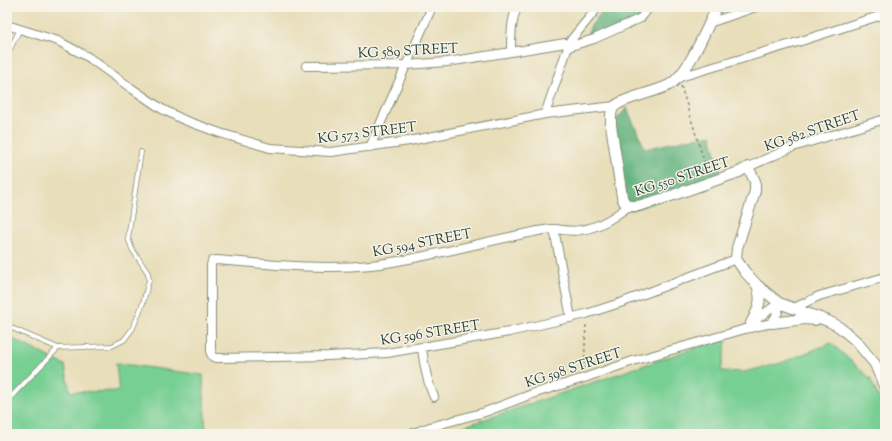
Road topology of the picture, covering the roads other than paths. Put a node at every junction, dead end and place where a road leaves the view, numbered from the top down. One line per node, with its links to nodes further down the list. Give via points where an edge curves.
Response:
1 (432, 7): 14 (street)
2 (517, 7): 12 (street, via 511,31)
3 (598, 7): 11 (street)
4 (649, 7): 11 (street, KG 589 STREET, via 641,18 594,39)
5 (717, 7): 8 (street)
6 (756, 7): 8 (street)
7 (885, 14): 16 (street)
8 (709, 23): 16 (street)
9 (7, 25): 10 (street, KG 573 STREET)
10 (20, 29): 13 (lane); 20 (street, KG 573 STREET, via 64,44 88,57 162,109 220,133 270,148 331,152)
11 (568, 46): 12 (street, KG 589 STREET, via 565,43); 18 (street)
12 (511, 52): 14 (street, KG 589 STREET, via 448,62)
13 (7, 54)
14 (406, 65): 15 (street, KG 589 STREET); 20 (street)
15 (306, 66)
16 (680, 78): 17 (street, via 669,85)
17 (615, 106): 18 (street, KG 573 STREET); 23 (street, KG 550 STREET, via 611,115 619,188)
18 (545, 114): 20 (street, KG 573 STREET)
19 (885, 119): 22 (street, KG 582 STREET, via 793,148)
20 (370, 147)
21 (142, 152): 36 (lane, via 128,238 132,249 148,272 149,280 133,328 124,340 112,346)
22 (748, 167): 23 (street, KG 550 STREET, via 665,198 638,206); 25 (street, KG 550 STREET, via 755,181 754,191)
23 (628, 206): 24 (street, KG 594 STREET, via 594,227 579,231)
24 (554, 229): 26 (street, KG 594 STREET, via 371,265 284,266); 31 (street)
25 (736, 259): 28 (street); 31 (street, KG 596 STREET, via 623,302)
26 (212, 261): 37 (street, KG 596 STREET, via 210,354 213,357 328,356)
27 (885, 276): 30 (street, via 824,294)
28 (757, 285): 29 (street); 35 (street, via 760,303)
29 (779, 303): 30 (street); 33 (street, via 778,312); 35 (street, KG 598 STREET)
30 (794, 308): 32 (street)
31 (571, 318): 37 (street, KG 596 STREET)
32 (828, 321): 33 (street, via 805,319); 38 (street, via 856,341 875,364)
33 (772, 323): 35 (street, KG 598 STREET)
34 (7, 326): 36 (lane)
35 (748, 326): 41 (street, KG 598 STREET, via 632,361 484,412)
36 (58, 348): 40 (lane)
37 (422, 348): 39 (street)
38 (885, 388)
39 (434, 397)
40 (7, 402)
41 (411, 434)

